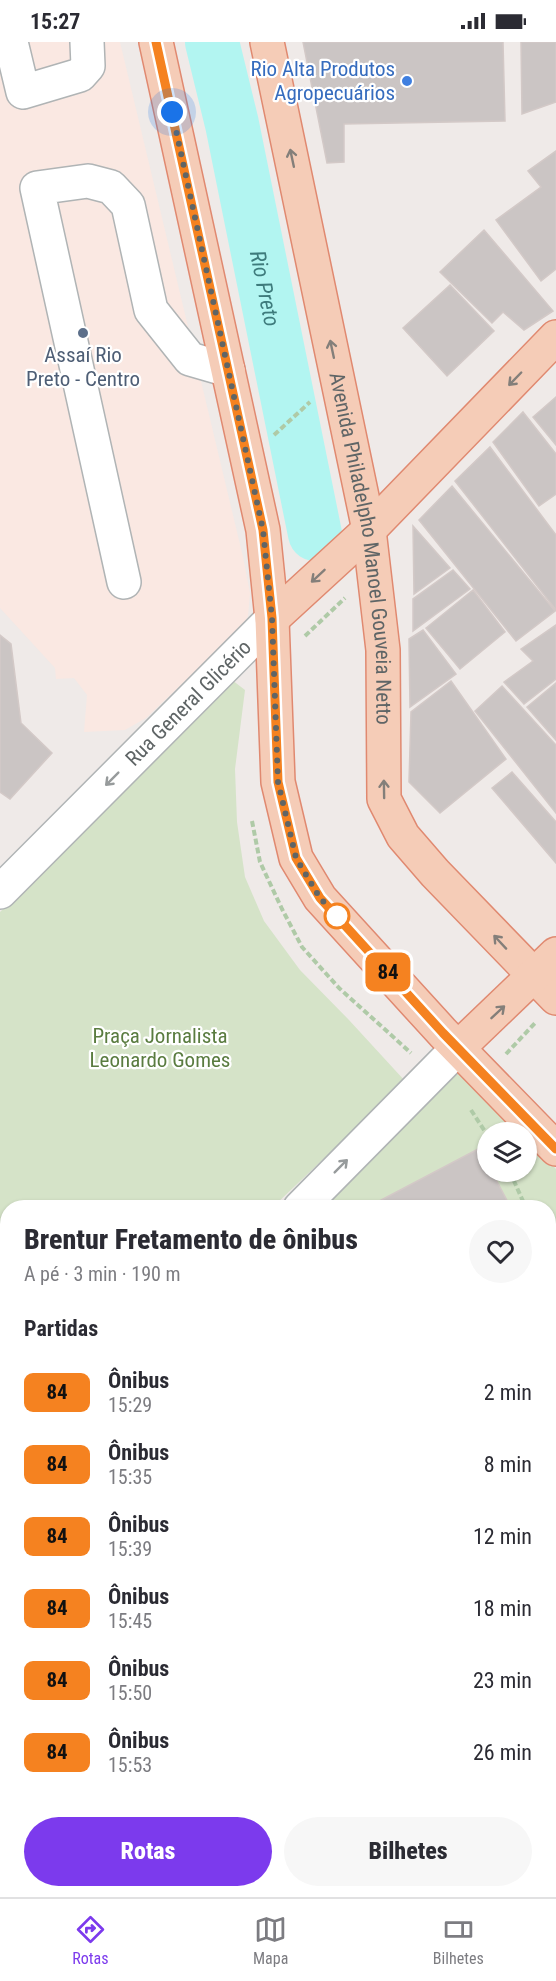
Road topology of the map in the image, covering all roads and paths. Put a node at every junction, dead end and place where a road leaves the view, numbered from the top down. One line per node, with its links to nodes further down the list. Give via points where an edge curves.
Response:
1 (11, 42): 2 (street, via 23,92 80,75 88,66)
2 (87, 42)
3 (156, 42): 6 (main road)
4 (267, 42): 9 (main road, Avenida Philadelpho Manoel Gouveia Netto, one-way to 4)
5 (556, 337): 9 (main road, Rua General Glicério, one-way to 9)
6 (228, 370): 11 (street, via 190,359 151,310 128,205 111,187 88,181 37,188); 12 (main road)
7 (313, 399): 8 (path)
8 (273, 437)
9 (360, 537): 10 (main road, Avenida Philadelpho Manoel Gouveia Netto); 12 (main road, Rua General Glicério, one-way to 12)
10 (374, 572): 13 (path); 15 (main road, Avenida Philadelpho Manoel Gouveia Netto, one-way to 10, via 403,836 384,799 383,650)
11 (124, 582)
12 (278, 612): 13 (main road); 14 (street, Rua General Glicério, one-way to 14)
13 (273, 665): 16 (main road, via 278,782 296,858 320,898)
14 (0, 892)
15 (541, 988): 16 (main road, one-way to 15); 17 (path)
16 (466, 1041): 17 (main road); 20 (street, one-way to 16)
17 (485, 1076): 18 (main road)
18 (556, 1149)
19 (514, 1182): 21 (path)
20 (308, 1200)
21 (522, 1200)

